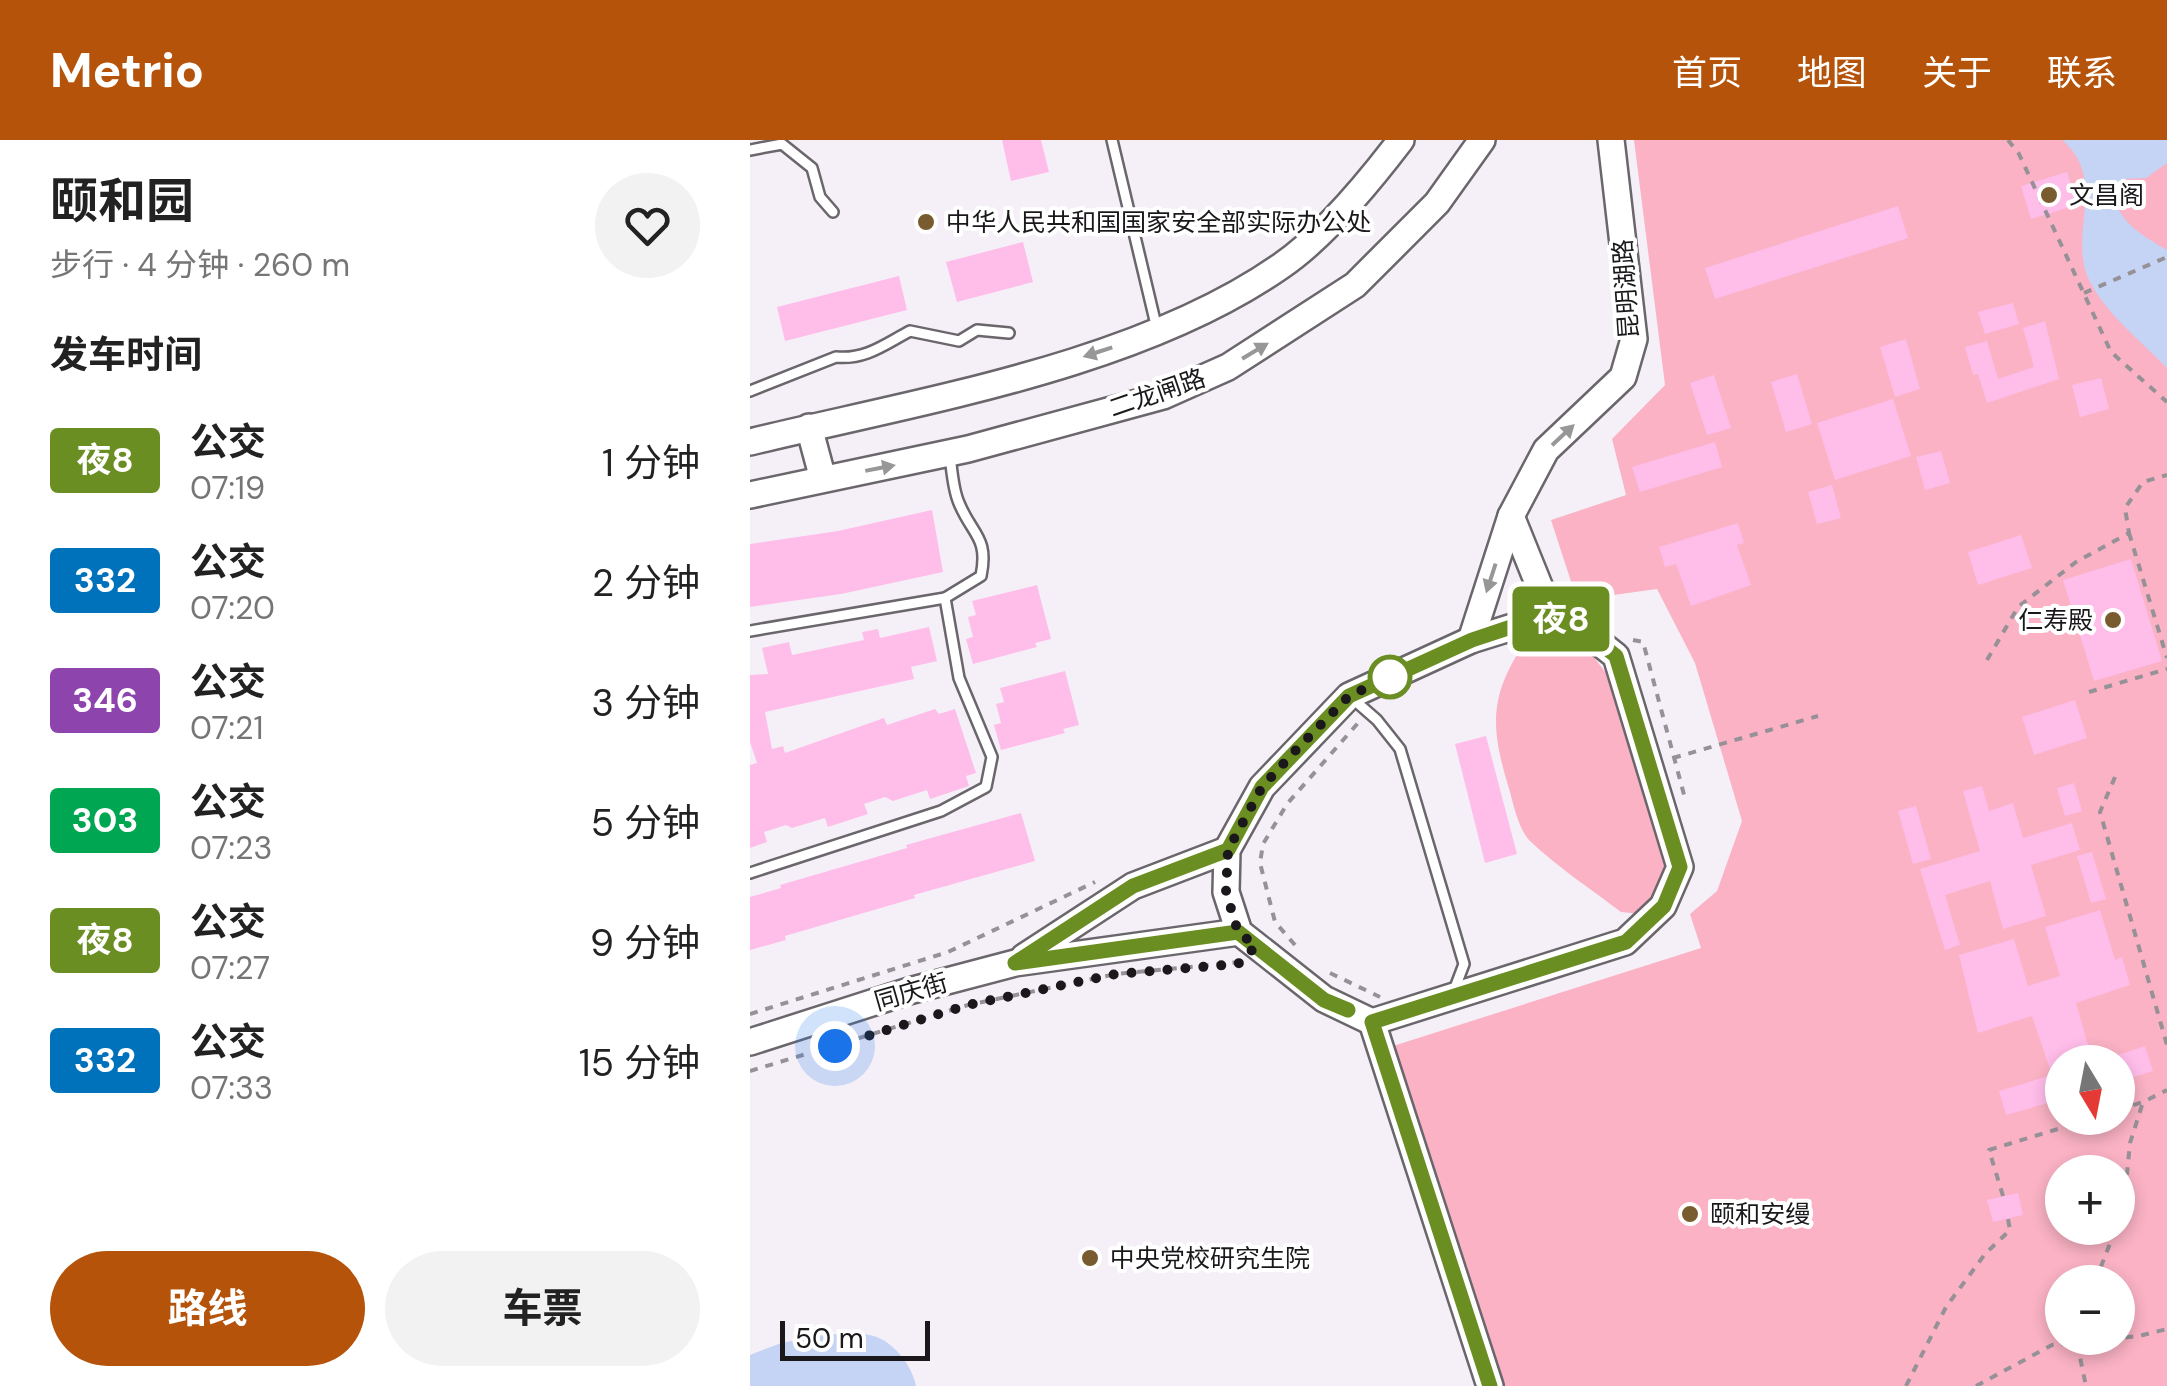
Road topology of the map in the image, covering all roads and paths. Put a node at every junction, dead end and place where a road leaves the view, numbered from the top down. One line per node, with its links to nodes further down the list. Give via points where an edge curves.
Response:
1 (1112, 140): 11 (lane)
2 (1401, 140): 11 (street, via 1361,192 1283,265)
3 (1482, 140): 17 (street, 二龙闸路, one-way to 3, via 1163,396 1228,367 1355,285 1437,203)
4 (1610, 140): 21 (street, 昆明湖路, one-way to 4, via 1546,450 1624,377 1634,339)
5 (2008, 140): 10 (path)
6 (783, 142): 7 (lane); 8 (lane, via 812,168 820,197)
7 (750, 150)
8 (833, 212)
9 (2167, 258): 10 (path)
10 (2082, 294): 14 (path, via 2111,352)
11 (1157, 332): 15 (street, one-way to 15, via 1038,372)
12 (1009, 333): 13 (lane, via 977,330 959,341 910,331 869,354 836,356)
13 (750, 391)
14 (2167, 402)
15 (809, 428): 16 (street); 19 (street)
16 (750, 442)
17 (949, 453): 19 (street, 二龙闸路, one-way to 17); 23 (lane, via 958,502 985,556 981,576)
18 (2167, 474): 22 (path, via 2143,482 2125,508)
19 (823, 479): 20 (street, 二龙闸路)
20 (750, 496)
21 (1511, 516): 24 (street); 26 (street, 昆明湖路, one-way to 26)
22 (2129, 533): 27 (path); 28 (path, via 2076,562 2018,608)
23 (945, 598): 25 (lane); 36 (lane, via 959,678 992,757 986,787 941,811)
24 (1550, 614): 26 (street); 33 (street, via 1616,656)
25 (750, 631)
26 (1472, 640): 31 (street)
27 (2167, 658)
28 (1987, 660)
29 (2167, 669): 30 (path)
30 (2089, 692)
31 (1358, 704): 35 (street, via 1262,787); 38 (path, via 1263,844 1260,863); 43 (lane, via 1400,749 1464,964)
32 (1818, 716): 33 (path)
33 (1649, 765): 43 (street, via 1680,867 1664,906 1626,942)
34 (2114, 777): 47 (path, via 2100,812)
35 (1228, 850): 39 (street, via 1226,892); 41 (street, via 1133,886)
36 (750, 873)
37 (1110, 876): 45 (path, via 948,952)
38 (1275, 922): 39 (path); 40 (path)
39 (1247, 939): 41 (street); 44 (street, via 1324,1000); 48 (path, via 1238,964 1116,974 968,1005)
40 (1308, 955)
41 (1015, 963): 46 (street, 同庆街)
42 (1320, 965): 44 (path)
43 (1452, 996): 44 (street)
44 (1379, 1011): 60 (street)
45 (750, 1014)
46 (750, 1042)
47 (2167, 1045)
48 (750, 1071)
49 (2167, 1090): 50 (path)
50 (2144, 1102): 51 (path); 53 (path)
51 (2135, 1105)
52 (2045, 1133): 54 (path, via 1989,1150)
53 (2129, 1155)
54 (2003, 1196)
55 (2008, 1218): 61 (path, via 2010,1230 1946,1307)
56 (2167, 1328): 57 (path)
57 (2135, 1336)
58 (2045, 1349): 62 (path)
59 (2079, 1355): 63 (path)
60 (1490, 1386)
61 (1906, 1386)
62 (1976, 1386)
63 (2086, 1386)

